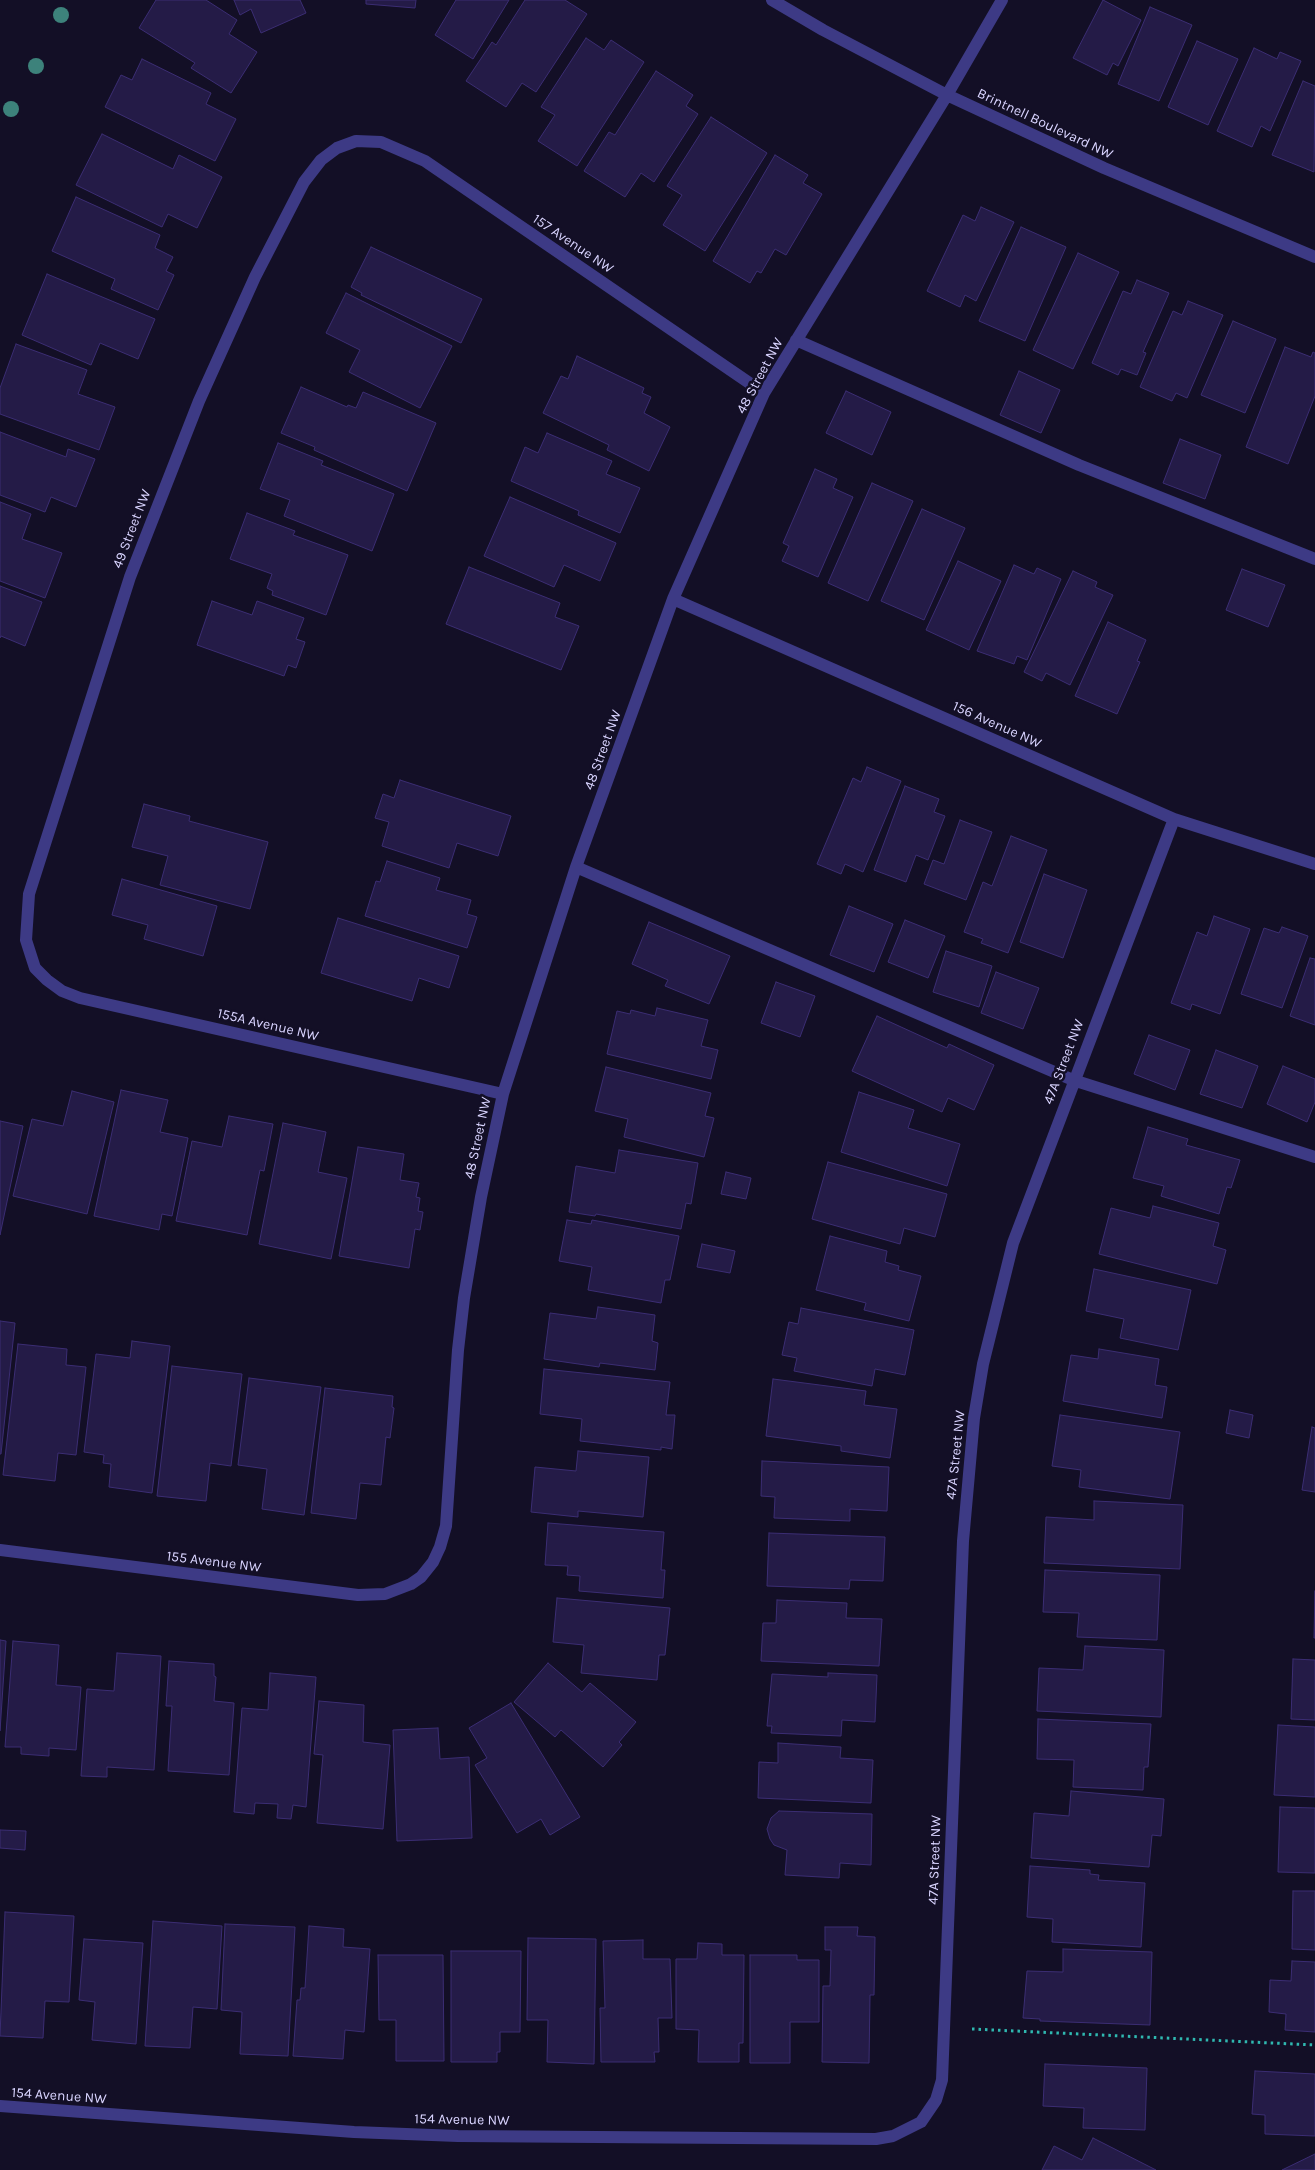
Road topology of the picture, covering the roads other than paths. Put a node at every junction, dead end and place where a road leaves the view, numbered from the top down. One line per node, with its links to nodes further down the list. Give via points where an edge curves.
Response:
1 (772, 0): 3 (street, Brintnell Boulevard NW)
2 (1002, 0): 3 (street, 48 Street NW)
3 (947, 95): 5 (street, Brintnell Boulevard NW, via 1104,168); 6 (street, 48 Street NW)
4 (356, 141): 7 (street, 157 Avenue NW, via 381,142 425,161); 13 (street, 49 Street NW, via 337,148 321,160 304,182 255,277 166,482 106,648 29,894 26,940)
5 (1315, 256)
6 (796, 340): 7 (street, 48 Street NW); 8 (street, via 1079,465)
7 (764, 393): 9 (street, 48 Street NW)
8 (1315, 559)
9 (673, 599): 10 (street, 156 Avenue NW); 12 (street, 48 Street NW)
10 (1174, 819): 11 (street, 156 Avenue NW); 14 (street, 47A Street NW)
11 (1315, 864)
12 (576, 867): 14 (street); 15 (street, 48 Street NW)
13 (35, 968): 15 (street, 155A Avenue NW, via 62,991 80,998)
14 (1073, 1080): 16 (street); 20 (street, 47A Street NW, via 1013,1243 986,1346 974,1418 963,1541 942,2080 936,2100)
15 (503, 1094): 18 (street, 48 Street NW, via 464,1298 456,1367 446,1526 433,1562)
16 (1315, 1157)
17 (0, 1550): 18 (street, 155 Avenue NW, via 358,1595 385,1594)
18 (421, 1577)
19 (0, 2106): 20 (street, 154 Avenue NW, via 354,2132 458,2136 876,2139 893,2136)
20 (921, 2122)

